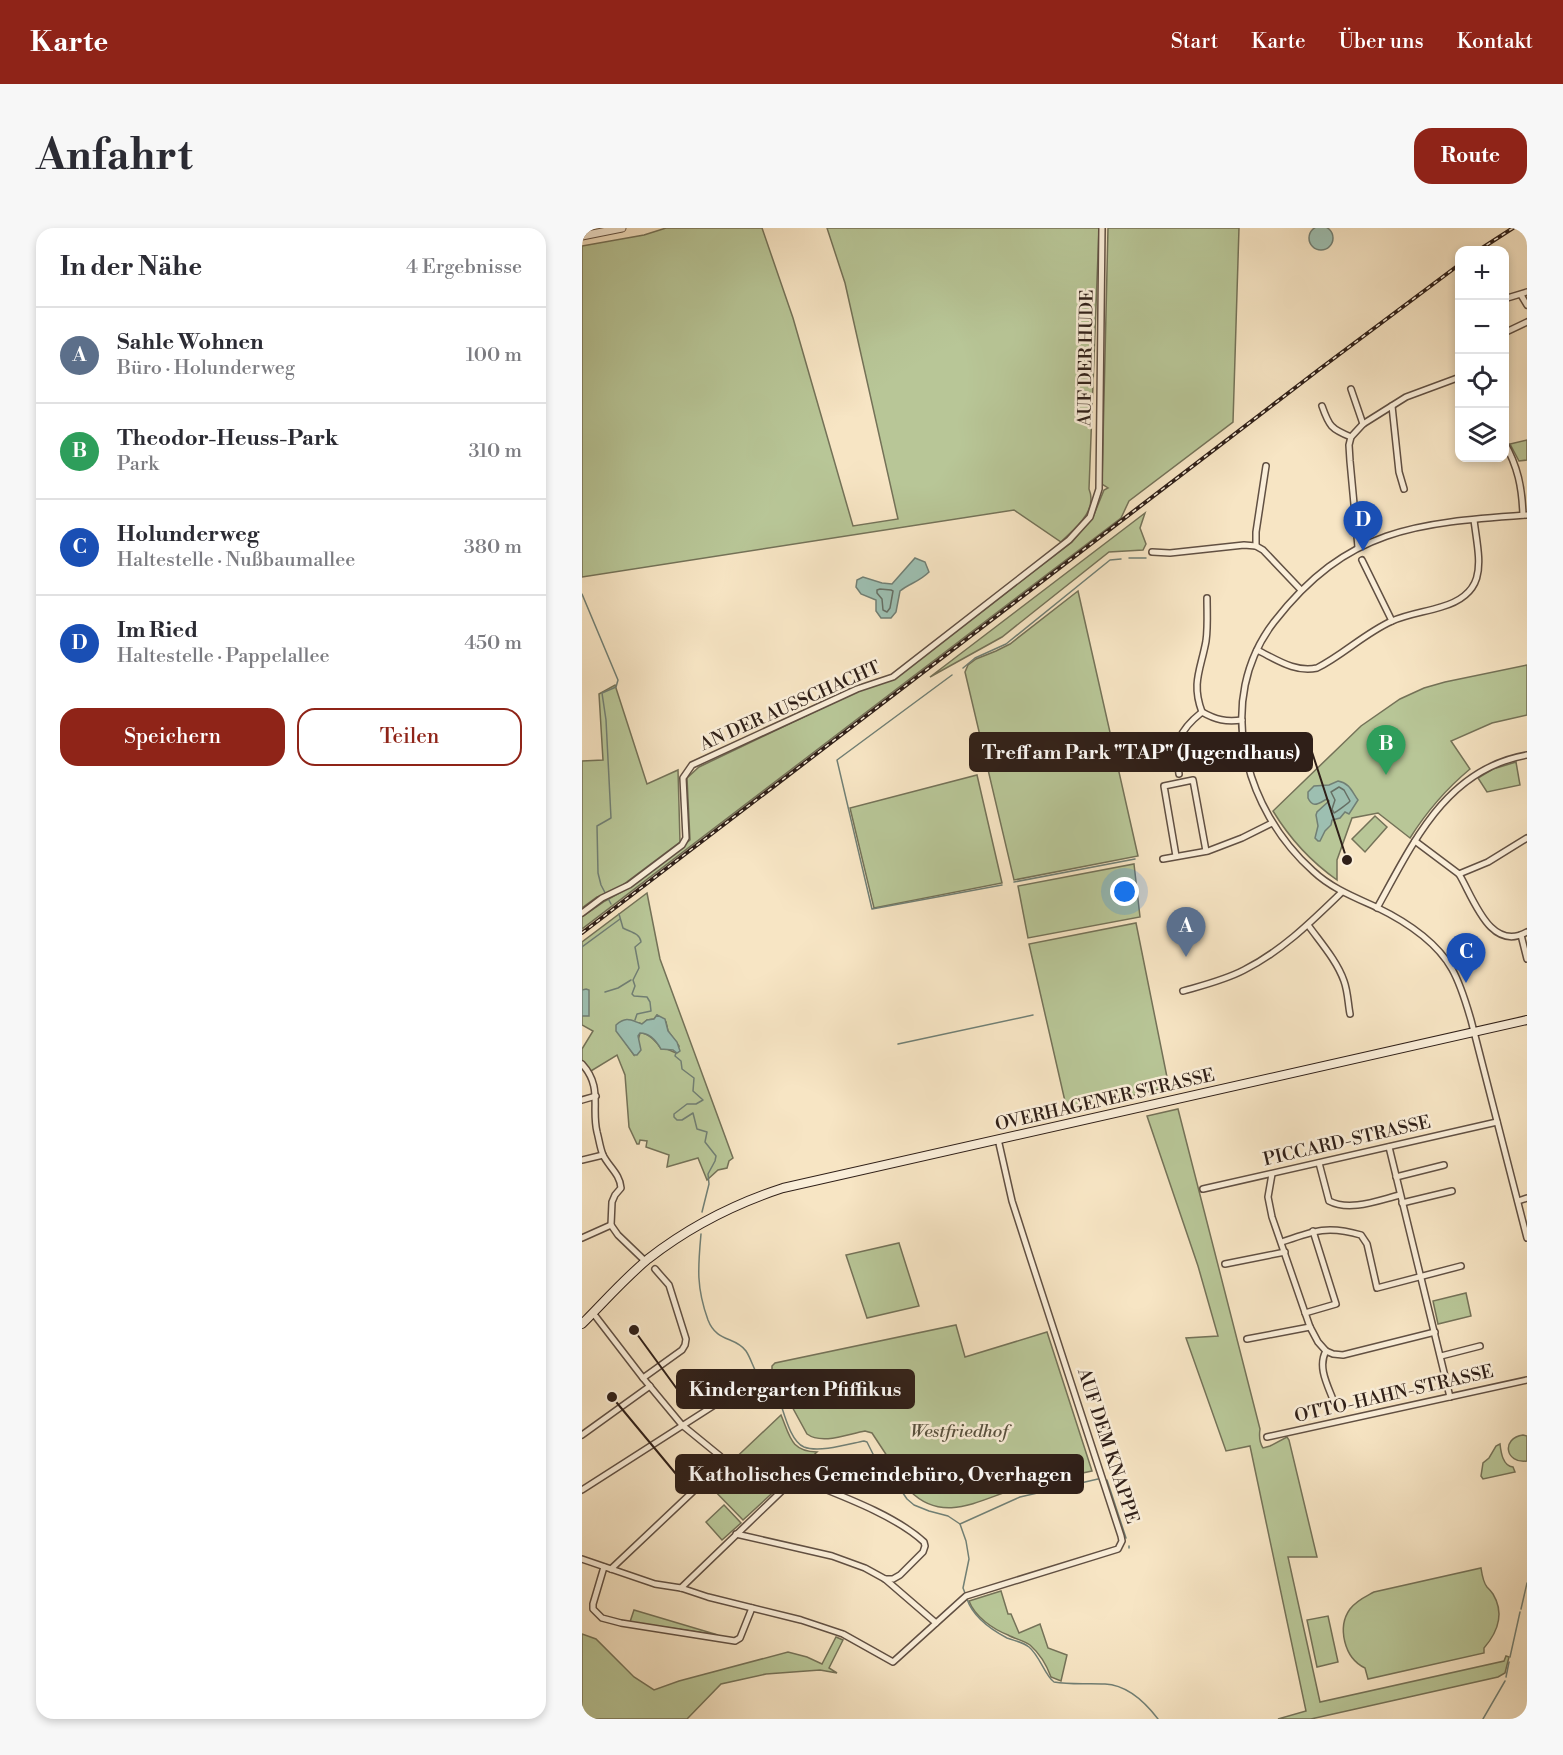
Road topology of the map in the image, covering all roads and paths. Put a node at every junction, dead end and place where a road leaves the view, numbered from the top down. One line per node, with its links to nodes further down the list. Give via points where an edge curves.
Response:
1 (622, 228): 3 (street)
2 (1102, 228): 17 (street, AUF DER HUDE)
3 (582, 236)
4 (1524, 293): 5 (street); 6 (street)
5 (1509, 298)
6 (1527, 304)
7 (1527, 322): 8 (street)
8 (1509, 331)
9 (1455, 379): 12 (street)
10 (1351, 389): 13 (street)
11 (1322, 406): 14 (street, via 1329,424)
12 (1392, 406): 13 (street); 18 (street)
13 (1364, 424): 14 (street)
14 (1351, 437): 22 (street)
15 (1509, 452): 19 (street, via 1520,482)
16 (1266, 466): 21 (street)
17 (1099, 489): 42 (street, AN DER AUSSCHACHT, via 1090,517 1069,540 893,677 857,689 693,765 683,778 686,838 682,845 629,885)
18 (1404, 489)
19 (1525, 515): 20 (street)
20 (1474, 520): 22 (street, via 1425,525); 27 (street, via 1478,562 1475,586 1462,599)
21 (1256, 546): 23 (street); 25 (street)
22 (1358, 547): 25 (street)
23 (1152, 552)
24 (1362, 560): 27 (street)
25 (1301, 590): 28 (street, via 1267,631)
26 (1207, 598): 29 (street, via 1206,639 1196,696)
27 (1392, 621): 28 (street, via 1325,664 1309,669 1295,668)
28 (1257, 650): 30 (street, via 1249,669)
29 (1202, 712): 30 (street, via 1214,719); 32 (street, via 1179,737)
30 (1242, 720): 33 (street, via 1252,781)
31 (1527, 755): 35 (street, via 1501,761 1473,776 1451,795)
32 (1179, 774)
33 (1272, 823): 36 (street); 40 (street, via 1314,872)
34 (1527, 838): 39 (street, via 1495,859)
35 (1415, 841): 39 (street); 41 (street)
36 (1206, 851): 37 (street); 37 (street, via 1193,780 1164,786)
37 (1176, 856): 38 (street)
38 (1163, 859)
39 (1459, 874): 44 (street, via 1485,921 1495,931 1507,936)
40 (1342, 892): 41 (street); 43 (street)
41 (1377, 908): 49 (street, via 1415,930 1443,956 1460,986)
42 (582, 913)
43 (1308, 926): 46 (street, via 1245,970); 47 (street, via 1341,972)
44 (1524, 934): 45 (street)
45 (1527, 959)
46 (1183, 991)
47 (1350, 1014)
48 (1527, 1020): 49 (main road, OVERHAGENER STRASSE)
49 (1474, 1032): 53 (street); 54 (main road, OVERHAGENER STRASSE)
50 (582, 1064): 51 (street)
51 (596, 1096): 52 (street); 56 (street, via 596,1127)
52 (582, 1100)
53 (1497, 1122): 55 (street, PICCARD-STRASSE); 66 (street)
54 (998, 1139): 74 (main road, OVERHAGENER STRASSE, via 783,1188 696,1226); 104 (street, AUF DEM KNAPPE, via 1012,1201 1122,1541 1114,1551 966,1596)
55 (1389, 1147): 58 (street, PICCARD-STRASSE); 61 (street)
56 (603, 1155): 57 (street); 68 (street, via 621,1188 612,1202)
57 (582, 1160)
58 (1319, 1163): 60 (street, PICCARD-STRASSE); 64 (street, via 1329,1201 1335,1204 1362,1204)
59 (1444, 1165): 61 (street)
60 (1272, 1174): 62 (street, PICCARD-STRASSE); 72 (street, via 1268,1197)
61 (1396, 1177): 64 (street)
62 (1203, 1190)
63 (1452, 1191): 67 (street)
64 (1400, 1195): 67 (street)
65 (1527, 1198): 66 (street)
66 (1518, 1201): 71 (street)
67 (1402, 1203): 78 (street)
68 (611, 1225): 70 (street); 74 (street)
69 (1313, 1231): 72 (street); 78 (street, via 1361,1234 1377,1288); 80 (street, via 1336,1304)
70 (582, 1238)
71 (1527, 1238)
72 (1282, 1242): 73 (street)
73 (1285, 1252): 75 (street); 80 (street)
74 (647, 1260): 79 (main road, OVERHAGENER STRASSE)
75 (1225, 1264)
76 (1461, 1266): 78 (street)
77 (655, 1269): 88 (street, via 669,1285 686,1339 682,1350)
78 (1421, 1276): 83 (street)
79 (593, 1313): 81 (main road, OVERHAGENER STRASSE); 88 (street)
80 (1305, 1313): 82 (street)
81 (582, 1324)
82 (1310, 1327): 84 (street); 86 (street)
83 (1435, 1332): 86 (street, via 1342,1355); 87 (street)
84 (1247, 1339)
85 (1480, 1346): 87 (street)
86 (1326, 1351): 93 (street, via 1322,1368)
87 (1441, 1356): 91 (street)
88 (643, 1378): 90 (street)
89 (1527, 1380): 91 (street, OTTO-HAHN-STRASSE)
90 (650, 1386): 94 (street); 95 (street)
91 (1450, 1397): 96 (street, OTTO-HAHN-STRASSE)
92 (724, 1399): 94 (street)
93 (1334, 1402)
94 (682, 1425): 97 (street); 100 (street, via 720,1456 720,1466)
95 (582, 1435)
96 (1267, 1437)
97 (582, 1490)
98 (736, 1534): 101 (street, via 832,1556); 101 (street, via 790,1483 802,1480 890,1519 924,1542 923,1552 900,1575); 102 (street)
99 (582, 1559): 100 (street)
100 (608, 1568): 102 (street); 103 (street, via 593,1604 602,1618 735,1641 740,1638)
101 (885, 1579): 104 (street)
102 (681, 1588): 103 (street)
103 (752, 1608): 104 (street, AUF DEM KNAPPE, via 843,1634 893,1662)
104 (936, 1623)

